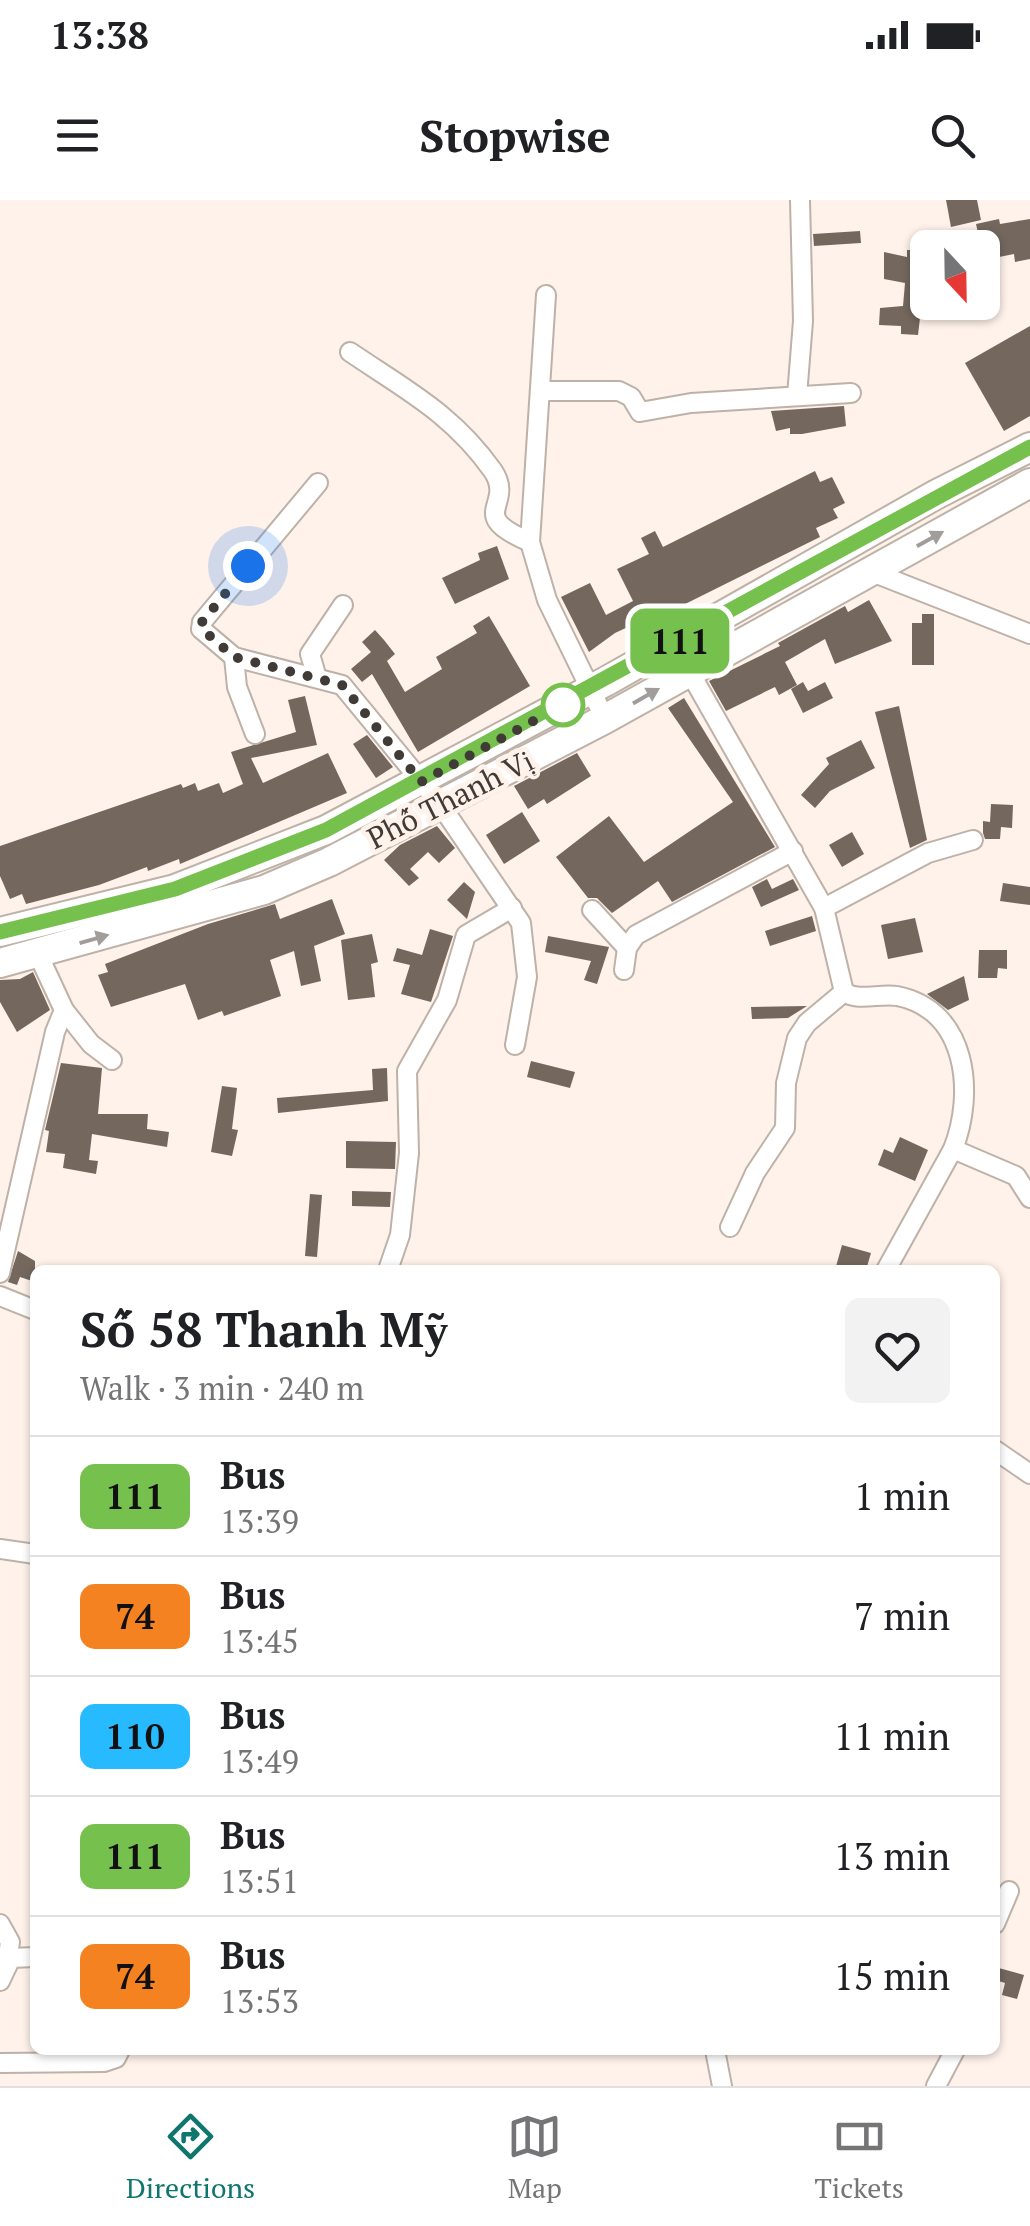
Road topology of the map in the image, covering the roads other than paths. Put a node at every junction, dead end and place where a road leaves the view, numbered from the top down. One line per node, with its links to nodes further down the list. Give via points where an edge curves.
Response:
1 (800, 200): 6 (street)
2 (546, 294): 4 (street)
3 (350, 352): 10 (street, via 418,393 464,435 496,476 495,522)
4 (542, 392): 6 (street, via 620,391 640,412); 10 (street)
5 (851, 393): 6 (street)
6 (797, 396)
7 (1030, 447): 17 (main road, Phố Thanh Vị)
8 (318, 483): 14 (street, via 202,622 213,642)
9 (1030, 483): 11 (main road, Phố Thanh Vị, one-way to 9)
10 (530, 542): 17 (street, via 547,600)
11 (872, 572): 13 (street); 15 (main road, Phố Thanh Vị)
12 (343, 605): 16 (street, via 310,654)
13 (1030, 634)
14 (234, 657): 16 (street); 19 (street)
15 (690, 671): 18 (main road, Phố Thanh Vị, one-way to 15); 23 (street)
16 (317, 678): 20 (street, via 342,685 361,703)
17 (591, 690): 18 (street); 20 (main road, Phố Thanh Vị)
18 (605, 719): 21 (main road, Phố Thanh Vị)
19 (255, 734)
20 (421, 782): 21 (street); 27 (main road, Phố Thanh Vị, via 250,863 175,889)
21 (440, 804): 24 (street); 29 (main road, Phố Thanh Vị, one-way to 21, via 264,890)
22 (972, 840): 25 (street, via 928,853)
23 (793, 851): 25 (street); 28 (street, via 686,904)
24 (512, 908): 34 (street, via 525,938 527,977); 39 (street, via 466,935 447,1000 407,1071 408,1153 400,1236)
25 (824, 908): 32 (street)
26 (592, 910): 28 (street)
27 (0, 932)
28 (626, 948): 31 (street)
29 (38, 954): 30 (main road, Phố Thanh Vị); 33 (street)
30 (0, 963)
31 (624, 970)
32 (844, 992): 36 (street, via 901,997 950,1034 966,1080); 38 (street, via 797,1038 785,1128 754,1173)
33 (64, 1010): 35 (street); 41 (street)
34 (515, 1046)
35 (112, 1060)
36 (953, 1149): 37 (street, via 1016,1176); 40 (street)
37 (1030, 1198)
38 (730, 1227)
39 (390, 1265)
40 (889, 1265)
41 (0, 1273)
42 (0, 1296): 43 (street)
43 (30, 1308)
44 (1000, 1453): 45 (street)
45 (1030, 1474)
46 (0, 1549): 47 (street)
47 (30, 1553)
48 (1009, 1891): 49 (street)
49 (1000, 1912)
50 (0, 1924): 52 (street, via 10,1942)
51 (30, 1957): 52 (street, via 11,1958)
52 (3, 1972)
53 (118, 2055): 56 (street, via 104,2062)
54 (716, 2055): 57 (street)
55 (952, 2055): 58 (street)
56 (0, 2063)
57 (722, 2086)
58 (936, 2086)

